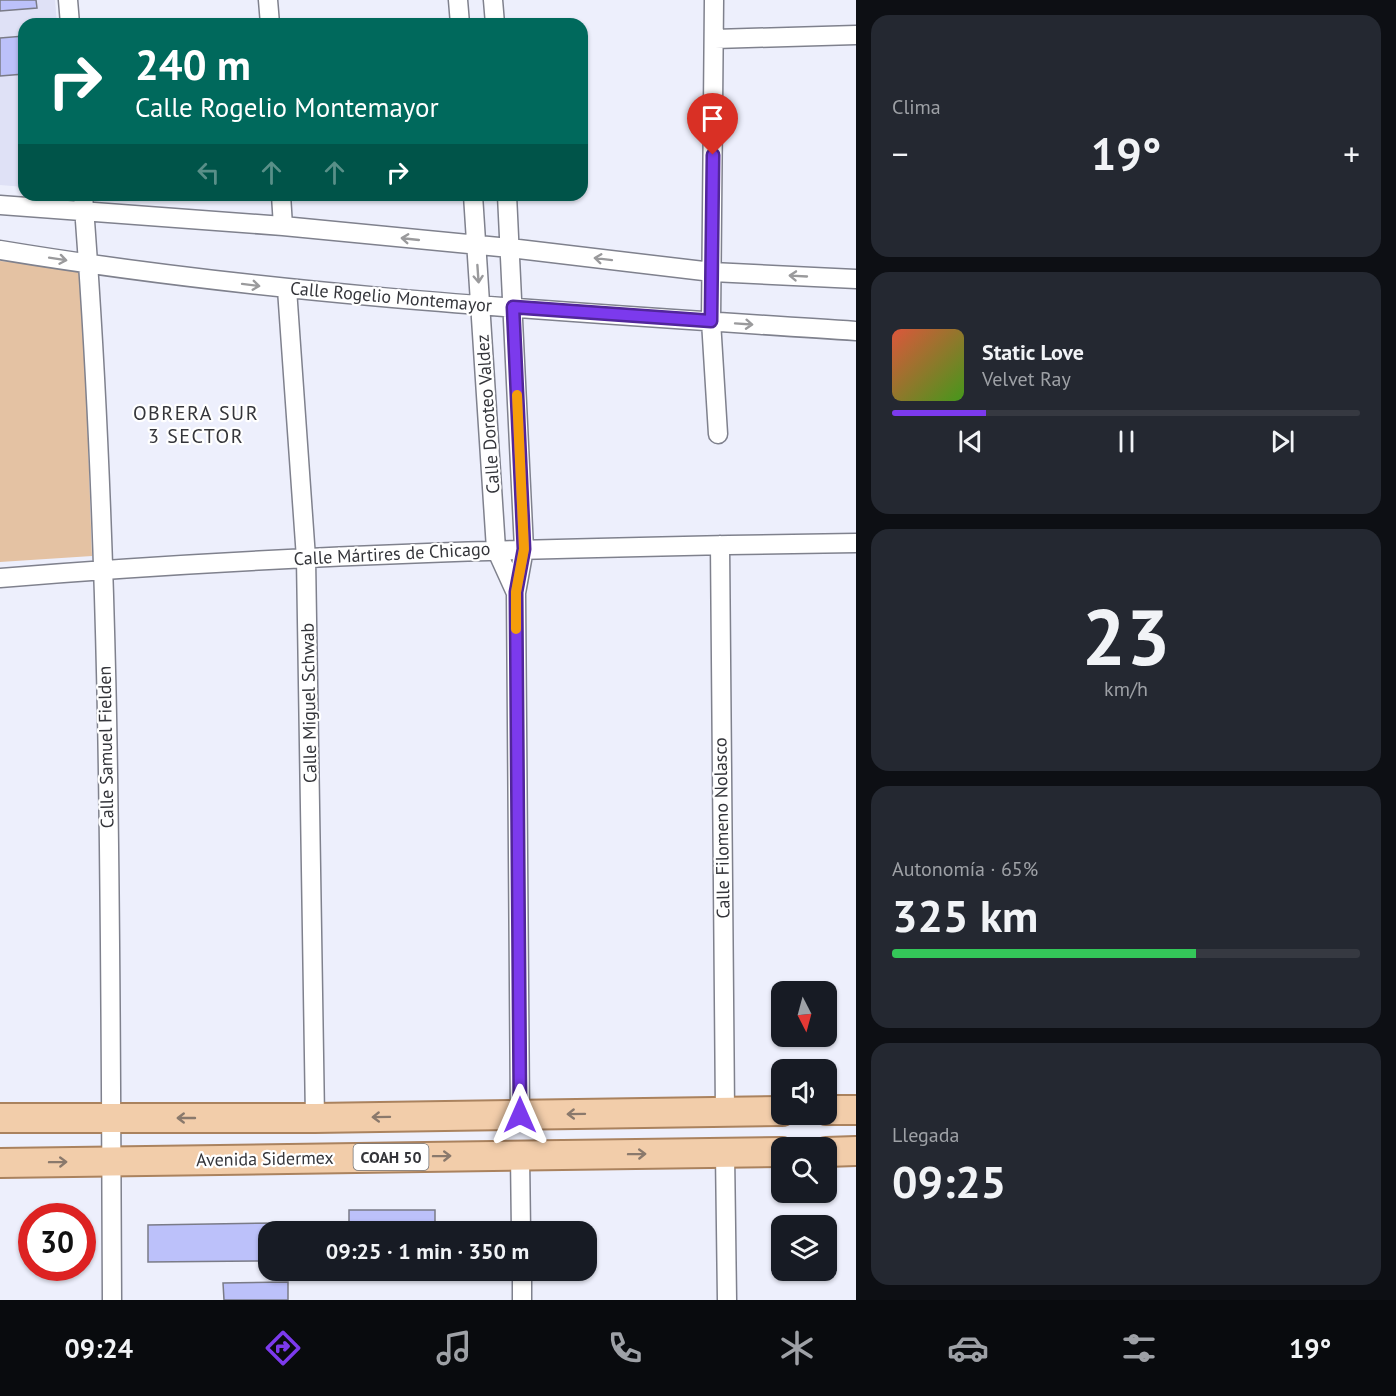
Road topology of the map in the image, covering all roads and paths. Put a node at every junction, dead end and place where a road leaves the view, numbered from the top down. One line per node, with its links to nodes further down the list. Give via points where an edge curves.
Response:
1 (68, 0): 6 (street)
2 (268, 0): 7 (street)
3 (458, 0): 8 (street)
4 (493, 0): 9 (street)
5 (714, 0): 11 (street)
6 (70, 18)
7 (270, 18)
8 (460, 18)
9 (494, 18)
10 (856, 35): 11 (street)
11 (715, 39): 22 (street)
12 (282, 201): 17 (street)
13 (473, 201): 18 (street, Calle Doroteo Valdez)
14 (507, 201): 19 (street, Calle Doroteo Valdez)
15 (84, 203): 16 (street); 17 (street); 21 (street, Calle Samuel Fielden)
16 (0, 205)
17 (284, 226): 18 (street, one-way to 17)
18 (477, 246): 19 (street); 25 (street, Calle Doroteo Valdez, one-way to 25)
19 (510, 248): 22 (street, one-way to 19); 26 (street, Calle Doroteo Valdez)
20 (0, 250): 21 (street, Calle Rogelio Montemayor, one-way to 21)
21 (90, 265): 24 (street, Calle Rogelio Montemayor, one-way to 24); 35 (street, Calle Samuel Fielden)
22 (712, 272): 23 (street, one-way to 22); 27 (street)
23 (856, 279)
24 (287, 289): 25 (street, Calle Rogelio Montemayor); 34 (street, Calle Miguel Schwab)
25 (480, 305): 26 (street, Calle Rogelio Montemayor); 32 (street, Calle Doroteo Valdez)
26 (513, 307): 27 (street, Calle Rogelio Montemayor); 33 (street, Calle Doroteo Valdez)
27 (711, 321): 28 (street, Calle Rogelio Montemayor, one-way to 28); 29 (street)
28 (856, 331)
29 (718, 434)
30 (856, 543): 31 (street, Calle Mártires de Chicago)
31 (720, 545): 33 (street, Calle Mártires de Chicago); 41 (street, Calle Filomeno Nolasco)
32 (496, 549): 33 (street, Calle Mártires de Chicago); 34 (street, Calle Mártires de Chicago); 37 (street, Calle Doroteo Valdez)
33 (524, 549): 37 (street, Calle Doroteo Valdez)
34 (306, 558): 35 (street, Calle Mártires de Chicago); 45 (street, Calle Miguel Schwab)
35 (103, 569): 36 (street, Calle Mártires de Chicago); 43 (street, Calle Samuel Fielden)
36 (0, 578)
37 (516, 592): 42 (street, Calle Doroteo Valdez)
38 (837, 1110): 39 (main road)
39 (856, 1110)
40 (771, 1111): 41 (main road, COAH 50)
41 (725, 1112): 42 (main road, COAH 50, one-way to 42)
42 (520, 1115): 45 (main road, COAH 50, one-way to 45)
43 (112, 1117): 44 (main road, COAH 50); 45 (main road, COAH 50, one-way to 43); 51 (street, Calle Samuel Fielden)
44 (0, 1118)
45 (315, 1118)
46 (856, 1151): 48 (main road)
47 (771, 1152): 49 (main road, Avenida Sidermex / COAH 50)
48 (837, 1152)
49 (725, 1153): 50 (main road, Avenida Sidermex / COAH 50, one-way to 49); 57 (street)
50 (520, 1155): 51 (main road, Avenida Sidermex / COAH 50, one-way to 50); 53 (street)
51 (111, 1161): 52 (main road, Avenida Sidermex / COAH 50, one-way to 51); 55 (street, Calle Samuel Fielden)
52 (0, 1163)
53 (521, 1221)
54 (522, 1281): 56 (street)
55 (112, 1300)
56 (522, 1300)
57 (728, 1300)

